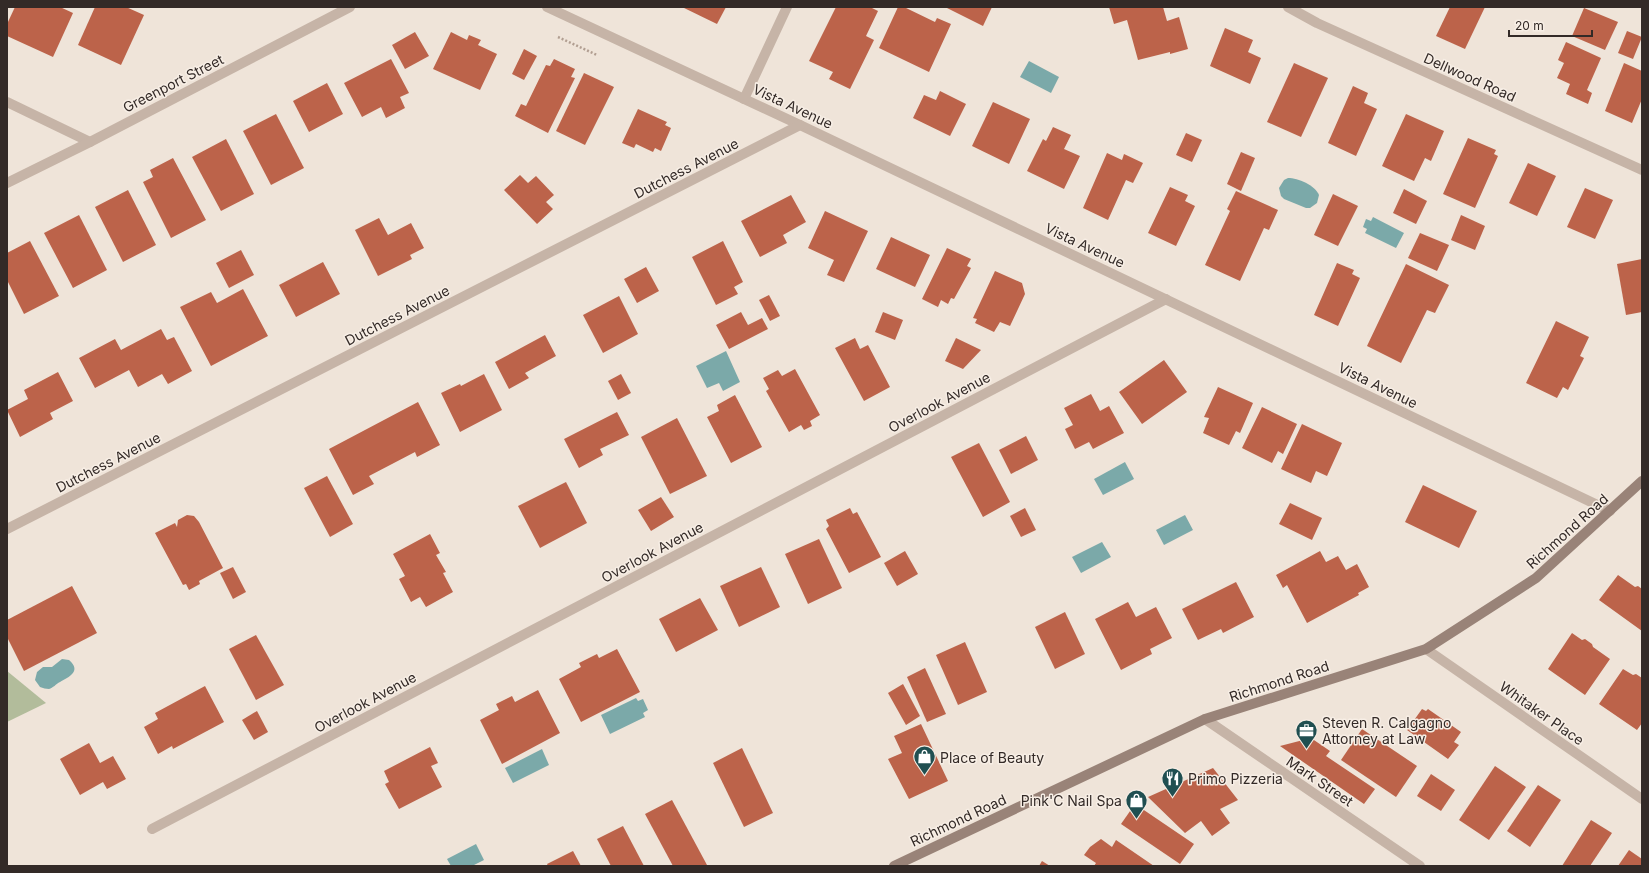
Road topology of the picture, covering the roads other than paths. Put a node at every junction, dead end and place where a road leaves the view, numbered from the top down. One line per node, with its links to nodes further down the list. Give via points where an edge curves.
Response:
1 (350, 7): 8 (street, Greenport Street)
2 (547, 7): 5 (street, Vista Avenue)
3 (788, 7): 5 (street)
4 (1288, 7): 9 (street, Dellwood Road, via 1317,23)
5 (744, 99): 7 (street, Vista Avenue)
6 (7, 102): 8 (street)
7 (800, 125): 11 (street, Vista Avenue); 14 (street, Dutchess Avenue)
8 (90, 142): 10 (street, Greenport Street)
9 (1642, 170)
10 (7, 183)
11 (1166, 299): 13 (street, Vista Avenue); 18 (street, Overlook Avenue)
12 (1642, 481): 13 (main road, Richmond Road)
13 (1610, 512): 15 (main road, Richmond Road, via 1536,578)
14 (7, 529)
15 (1426, 649): 16 (main road, Richmond Road); 17 (street, Whitaker Place)
16 (1205, 719): 19 (main road, Richmond Road); 20 (street, Mark Street)
17 (1642, 799)
18 (152, 829)
19 (894, 866)
20 (1420, 866)

